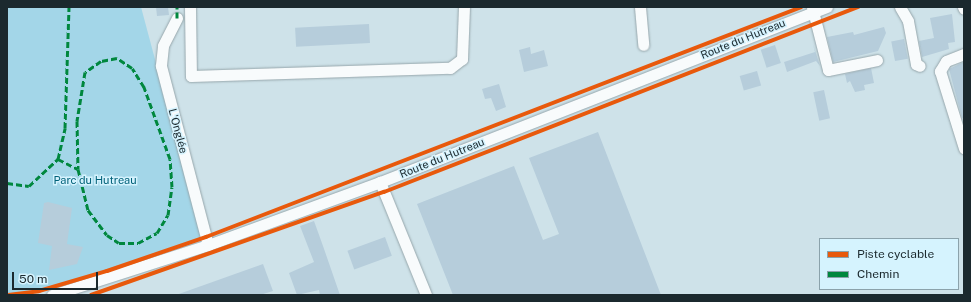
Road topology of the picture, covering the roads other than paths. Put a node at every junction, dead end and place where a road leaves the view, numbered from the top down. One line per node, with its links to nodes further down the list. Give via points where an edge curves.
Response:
1 (190, 7): 2 (street, via 191,76 450,68 462,59)
2 (464, 7)
3 (640, 7): 8 (street)
4 (827, 7): 6 (street, Route du Hutreau)
5 (900, 7): 11 (street, via 908,21 916,64)
6 (813, 9): 10 (street, via 828,70); 13 (street, Route du Hutreau)
7 (177, 18): 14 (street, L'Onglée, via 163,46 161,66)
8 (643, 45)
9 (964, 54): 12 (street, via 946,61 940,71)
10 (877, 60)
11 (920, 66)
12 (964, 148)
13 (380, 182): 14 (street, Route du Hutreau); 16 (street)
14 (208, 245): 15 (street, Route du Hutreau)
15 (52, 295)
16 (426, 295)

